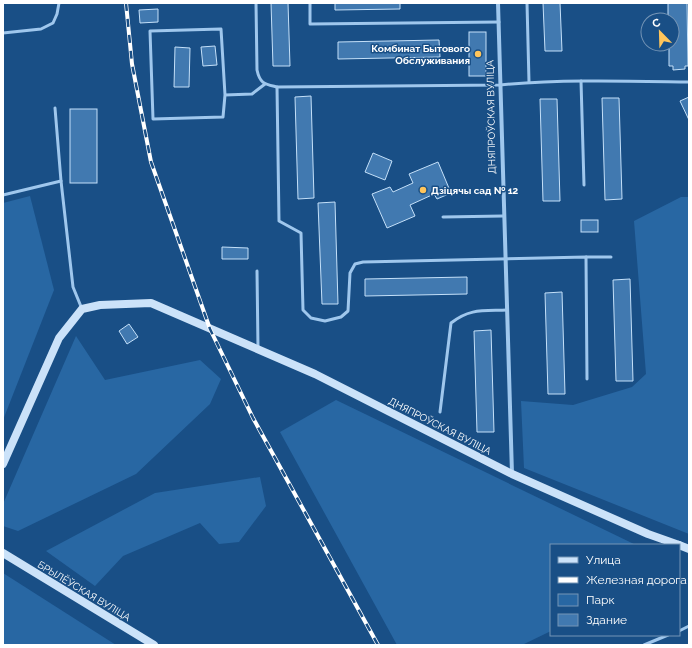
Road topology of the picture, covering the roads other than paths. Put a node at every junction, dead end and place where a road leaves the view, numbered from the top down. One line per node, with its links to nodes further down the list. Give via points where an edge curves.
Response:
1 (59, 3): 7 (lane, via 53,23 41,28)
2 (256, 3): 11 (lane, via 257,70 259,80)
3 (310, 3): 6 (lane, via 310,24)
4 (498, 3): 6 (street, ДНЯПРОЎСКАЯ ВУЛІЦА)
5 (527, 3): 9 (lane)
6 (498, 22): 12 (street, ДНЯПРОЎСКАЯ ВУЛІЦА)
7 (3, 33)
8 (581, 81): 9 (lane); 10 (lane); 17 (lane)
9 (529, 82): 12 (lane)
10 (689, 82)
11 (265, 84): 13 (lane); 14 (lane, via 252,94)
12 (500, 85): 13 (lane); 19 (street, ДНЯПРОЎСКАЯ ВУЛІЦА)
13 (277, 87): 23 (lane, via 279,221 301,233 303,310 311,318 325,321 341,317 348,311 350,273 355,264)
14 (225, 94): 14 (lane, via 221,29 150,31 153,118 223,117)
15 (55, 108): 16 (lane)
16 (61, 181): 18 (lane); 25 (lane, via 73,287)
17 (584, 185)
18 (3, 195)
19 (503, 216): 20 (lane); 23 (street, ДНЯПРОЎСКАЯ ВУЛІЦА)
20 (443, 218)
21 (612, 256): 22 (lane)
22 (586, 257): 23 (lane); 28 (lane)
23 (504, 259): 26 (street, ДНЯПРОЎСКАЯ ВУЛІЦА)
24 (257, 271): 27 (lane)
25 (82, 309): 27 (street, ДНЯПРОЎСКАЯ ВУЛІЦА, via 100,304 150,303); 30 (street, via 59,338)
26 (507, 310): 29 (lane, via 474,311 460,316 451,323); 31 (street, ДНЯПРОЎСКАЯ ВУЛІЦА)
27 (258, 350): 31 (street, ДНЯПРОЎСКАЯ ВУЛІЦА, via 315,374)
28 (587, 379)
29 (440, 412)
30 (3, 464)
31 (512, 474): 32 (street)
32 (676, 544)
33 (3, 554): 35 (street, БРЫЛЁЎСКАЯ ВУЛІЦА)
34 (666, 636): 36 (lane)
35 (154, 645)
36 (644, 645)

